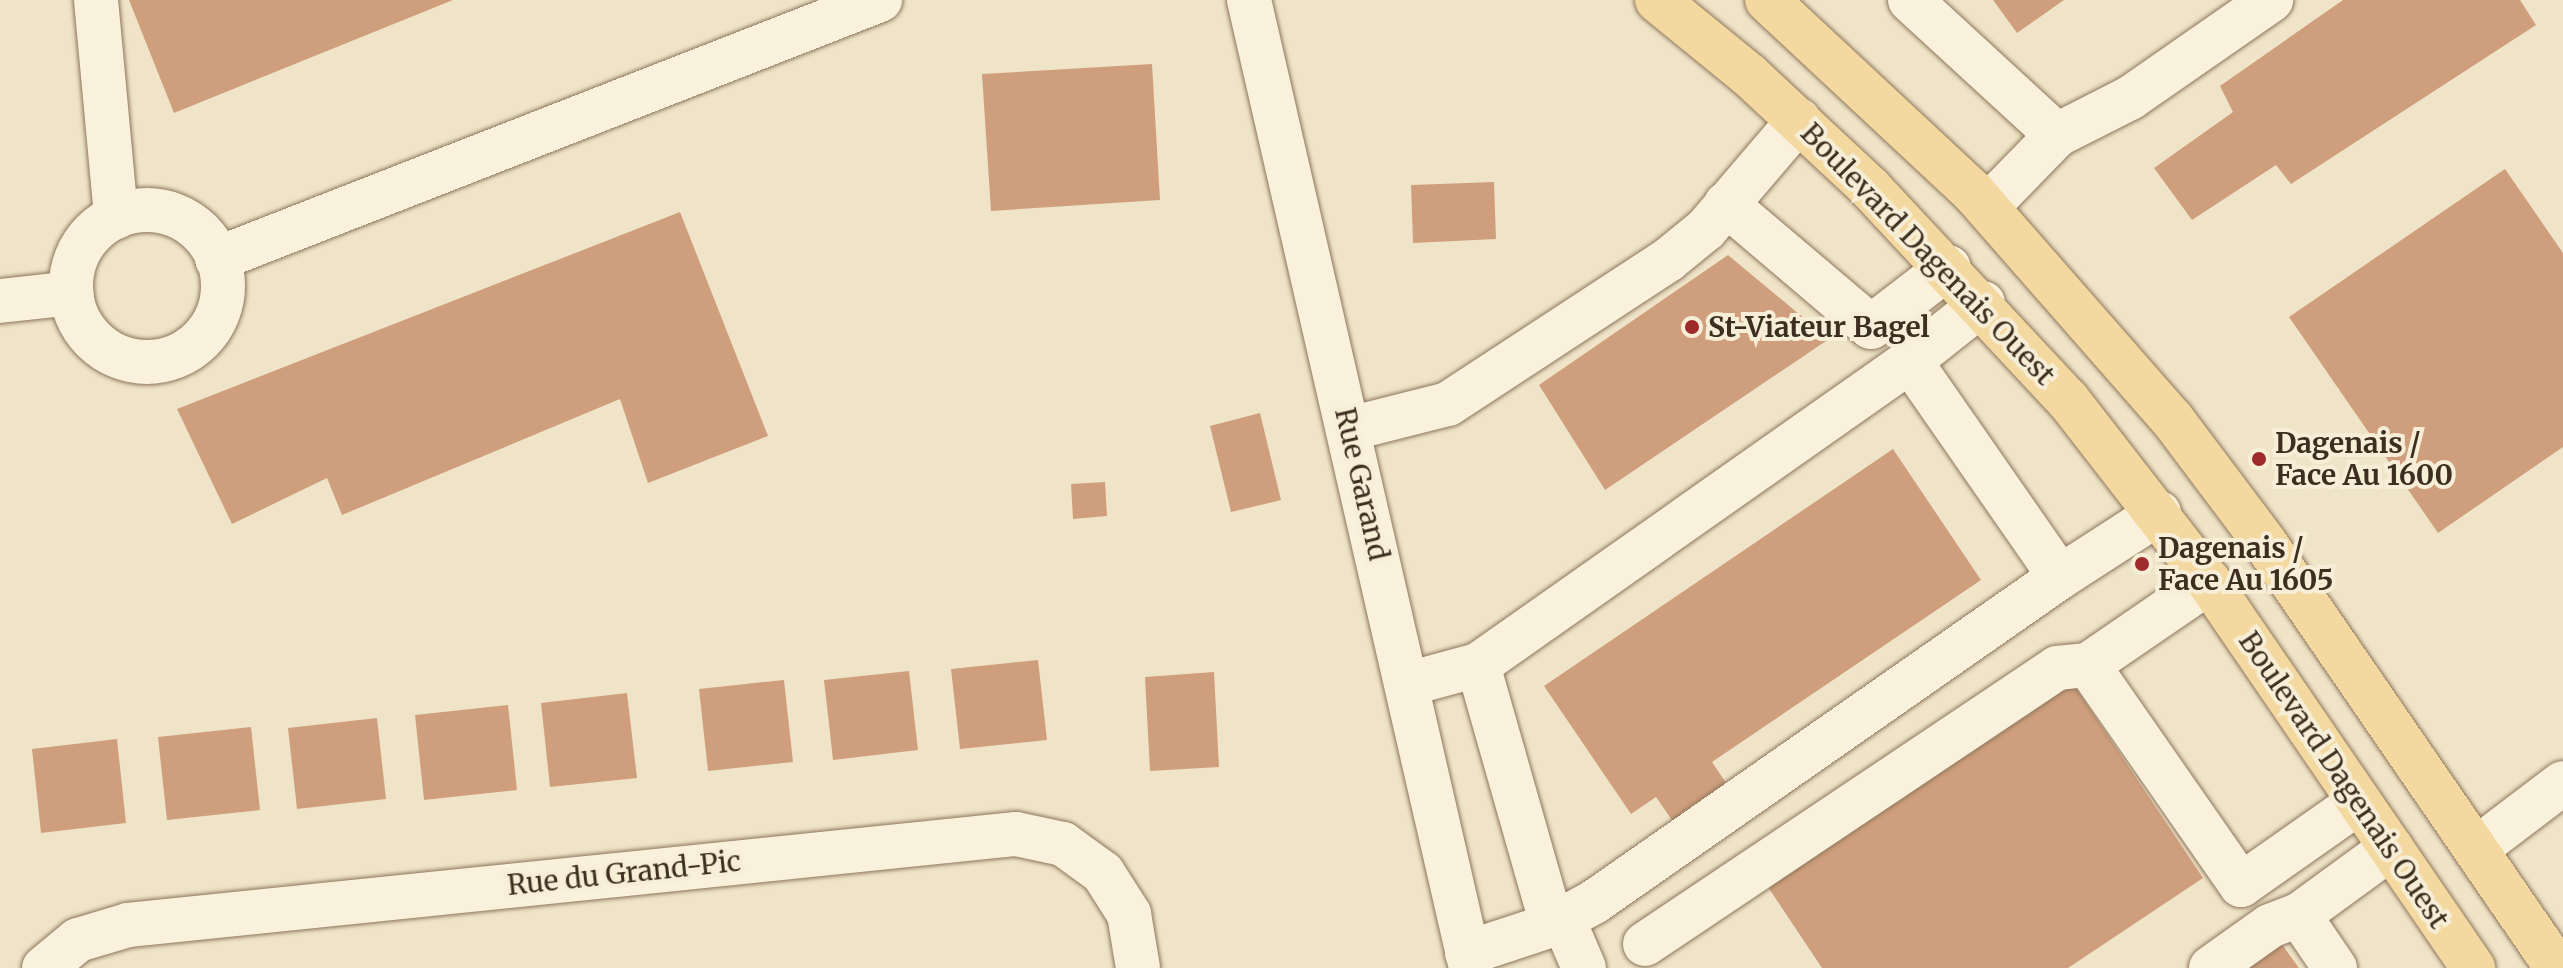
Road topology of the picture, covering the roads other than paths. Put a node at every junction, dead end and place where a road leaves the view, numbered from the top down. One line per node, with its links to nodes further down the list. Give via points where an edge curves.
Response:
1 (96, 0): 12 (street)
2 (880, 0): 13 (street)
3 (1249, 0): 19 (street, Rue Garand)
4 (1657, 0): 8 (main road, Boulevard Dagenais Ouest)
5 (1767, 0): 11 (main road)
6 (1910, 0): 9 (street)
7 (2271, 0): 9 (street, via 2130,98)
8 (1799, 120): 10 (street); 14 (main road, Boulevard Dagenais Ouest)
9 (2057, 135): 11 (street)
10 (1726, 204): 14 (street, via 1871,327); 19 (street, via 1706,229 1668,260 1448,404)
11 (1987, 207): 29 (main road, via 2193,445)
12 (116, 217): 13 (street, via 143,210 178,217 198,230); 15 (street, via 92,234 78,253)
13 (217, 259): 15 (street, via 222,280 217,313 199,341 170,358 137,361 108,351 80,322)
14 (1949, 267): 17 (main road, Boulevard Dagenais Ouest)
15 (72, 293): 16 (street)
16 (0, 301)
17 (1983, 303): 18 (street); 20 (main road, Boulevard Dagenais Ouest)
18 (1910, 361): 21 (street); 23 (street)
19 (1349, 429): 25 (street, Rue Garand)
20 (2159, 513): 21 (street); 22 (main road, Boulevard Dagenais Ouest)
21 (2060, 577): 31 (street)
22 (2209, 582): 24 (street); 27 (main road, Boulevard Dagenais Ouest)
23 (1478, 665): 25 (street); 31 (street)
24 (2088, 665): 27 (street, via 2241,885); 32 (street, via 2057,668)
25 (1408, 684): 33 (street, Rue Garand)
26 (2563, 783): 29 (street)
27 (2359, 802): 28 (main road, Boulevard Dagenais Ouest)
28 (2391, 848): 30 (street); 39 (main road, Boulevard Dagenais Ouest)
29 (2476, 849): 40 (main road)
30 (2299, 915): 37 (street, via 2270,926); 38 (street)
31 (1558, 922): 33 (street); 36 (street)
32 (1645, 944)
33 (1469, 960)
34 (44, 968): 35 (street, Rue du Grand-Pic, via 78,940 128,925 1016,834 1063,844 1103,873 1129,914)
35 (1138, 968)
36 (1584, 968)
37 (2211, 968)
38 (2335, 968)
39 (2473, 968)
40 (2557, 968)

